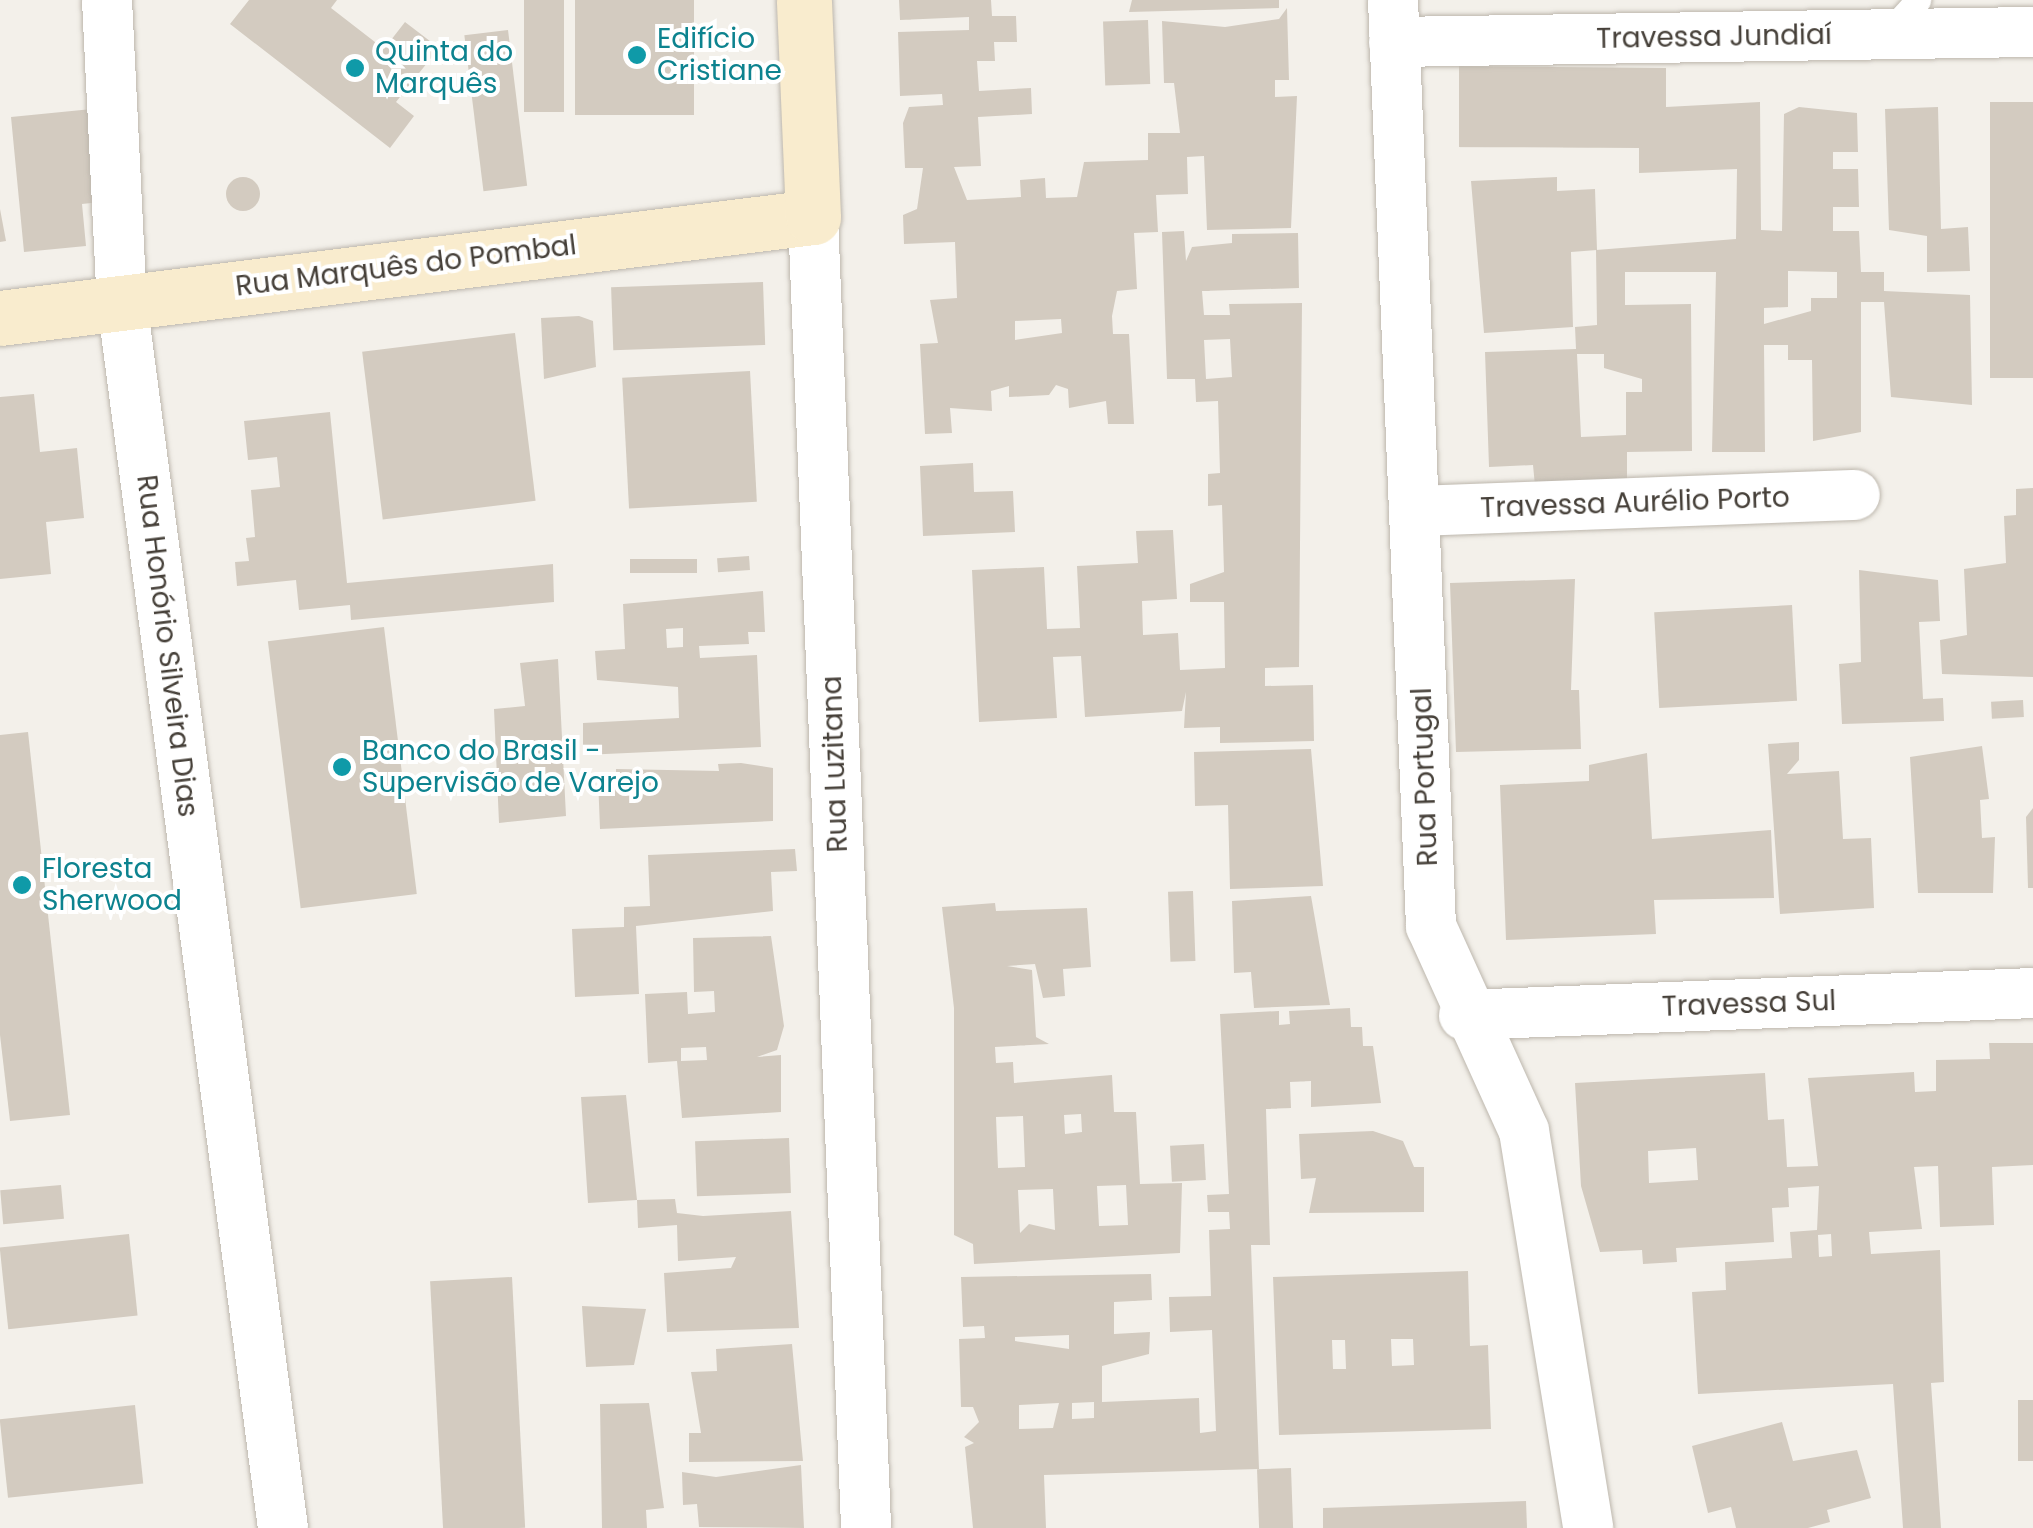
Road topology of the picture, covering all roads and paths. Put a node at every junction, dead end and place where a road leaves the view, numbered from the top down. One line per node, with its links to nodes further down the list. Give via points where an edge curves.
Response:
1 (107, 0): 7 (street, Rua Honório Silveira Dias)
2 (804, 0): 6 (street, Rua Luzitana)
3 (1902, 17): 4 (street, Travessa Jundiaí); 5 (street, Travessa Jundiaí)
4 (1394, 21): 10 (street, Rua Portugal)
5 (2033, 32)
6 (813, 217): 7 (street, Rua Marquês do Pombal); 14 (street, Rua Luzitana)
7 (122, 302): 8 (street, Rua Marquês do Pombal); 13 (street, Rua Honório Silveira Dias)
8 (0, 318)
9 (1855, 495): 10 (street, Travessa Aurélio Porto)
10 (1414, 511): 12 (street, Rua Portugal, via 1431,926)
11 (2033, 993): 12 (street, Travessa Sul)
12 (1464, 1015): 15 (street, Rua Portugal, via 1524,1132)
13 (283, 1528)
14 (866, 1528)
15 (1588, 1528)

